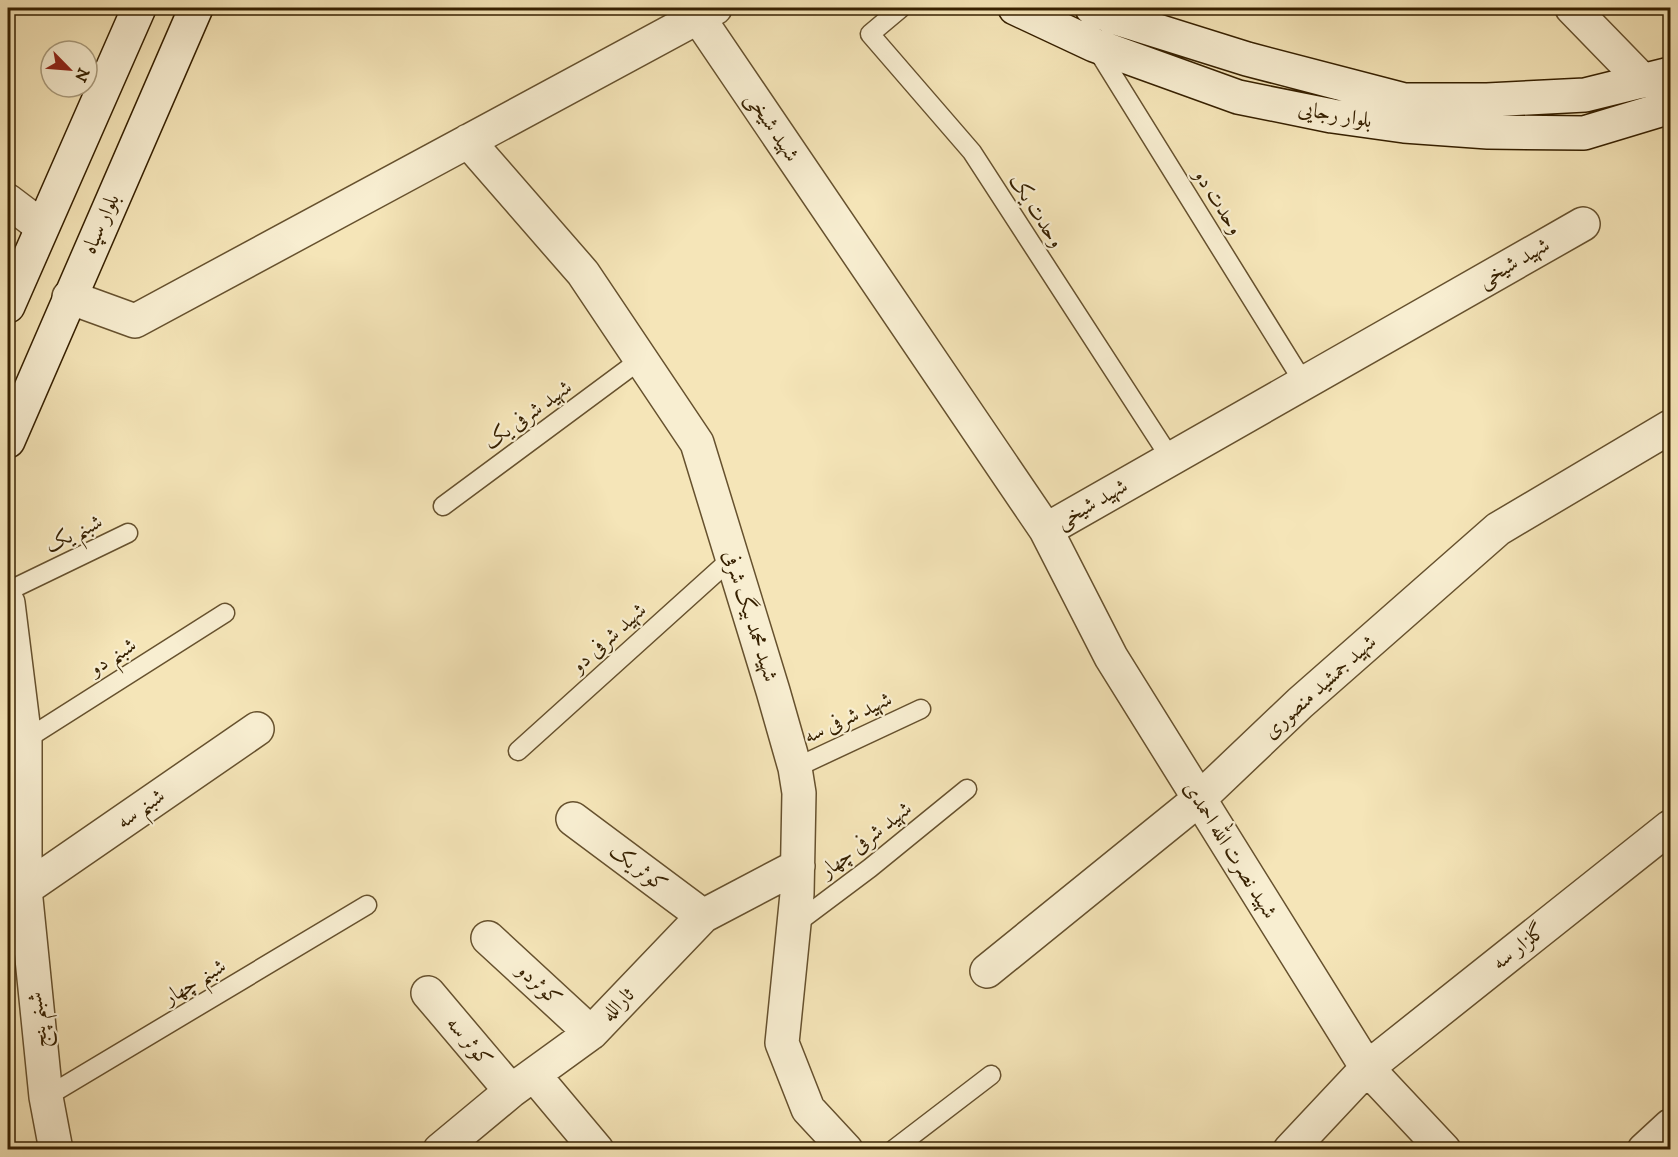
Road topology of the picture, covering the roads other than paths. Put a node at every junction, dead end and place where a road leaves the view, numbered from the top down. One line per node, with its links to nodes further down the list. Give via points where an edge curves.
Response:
1 (139, 8): 14 (street)
2 (196, 8): 15 (street, بلوار سپاه)
3 (901, 8): 21 (lane, وحدت یک, via 870,34 972,152)
4 (1015, 8): 8 (street, بلوار رجایی)
5 (1572, 8): 9 (street)
6 (1111, 11): 9 (street, بلوار رجایی, via 1247,59 1404,100 1585,95)
7 (706, 12): 11 (street); 23 (street, شهید شیخی)
8 (1094, 45): 10 (street, بلوار رجایی, via 1238,97 1404,126 1488,132 1584,132); 18 (lane, وحدت دو)
9 (1657, 77)
10 (1671, 107)
11 (468, 141): 15 (street, via 135,321); 17 (street, شهید محمد بیگ شرفی, via 583,273)
12 (8, 201): 14 (street)
13 (1583, 224): 18 (street, شهید شیخی)
14 (41, 226): 16 (street)
15 (69, 297): 20 (street, بلوار سپاه)
16 (8, 306)
17 (640, 360): 22 (lane, شهید شرفی یک); 25 (street, شهید محمد بیگ شرفی, via 697,443)
18 (1304, 383): 21 (street, شهید شیخی)
19 (1671, 427): 35 (street, شهید جمشید منصوری, via 1498,529 1300,703)
20 (8, 441)
21 (1171, 459): 23 (street, شهید شیخی)
22 (443, 506)
23 (1046, 530): 35 (street, شهید نصرت الله احمدی, via 1111,657)
24 (128, 533): 26 (lane, شبنم یک)
25 (731, 559): 32 (lane, شهید شرفی دو); 33 (street, شهید محمد بیگ شرفی)
26 (8, 591)
27 (8, 603): 31 (street, شبنم پنج)
28 (225, 613): 31 (lane, شبنم دو)
29 (921, 709): 33 (lane, شهید شرفی سه)
30 (257, 729): 39 (street, شبنم سه)
31 (25, 740): 39 (street, شبنم پنج)
32 (518, 751)
33 (795, 768): 38 (street, شهید محمد بیگ شرفی, via 799,793)
34 (967, 789): 42 (lane, شهید شرفی چهار)
35 (1198, 800): 44 (street, شهید جمشید منصوری); 47 (street, شهید نصرت الله احمدی)
36 (573, 819): 41 (street, کوثر یک)
37 (1671, 827): 47 (street, گلزار سه)
38 (798, 866): 41 (street, ثارالله); 42 (street, شهید محمد بیگ شرفی)
39 (25, 889): 50 (street, شبنم پنج)
40 (367, 905): 50 (lane, شبنم چهار)
41 (703, 916): 46 (street, ثارالله)
42 (792, 926): 55 (street, شهید محمد بیگ شرفی, via 782,1043 808,1109)
43 (488, 938): 46 (street, کوثردو)
44 (987, 971)
45 (428, 993): 49 (street, کوثر سه)
46 (591, 1033): 49 (street, ثارالله)
47 (1367, 1068): 57 (street, گلزار سه); 58 (street, شهید نصرت الله احمدی)
48 (991, 1074): 56 (lane)
49 (522, 1083): 53 (street, ثارالله); 54 (street, کوثر سه)
50 (46, 1097): 52 (street, شبنم پنج)
51 (1671, 1126): 59 (street)
52 (56, 1149)
53 (440, 1149)
54 (597, 1149)
55 (846, 1149)
56 (893, 1149)
57 (1290, 1149)
58 (1444, 1149)
59 (1644, 1149)

